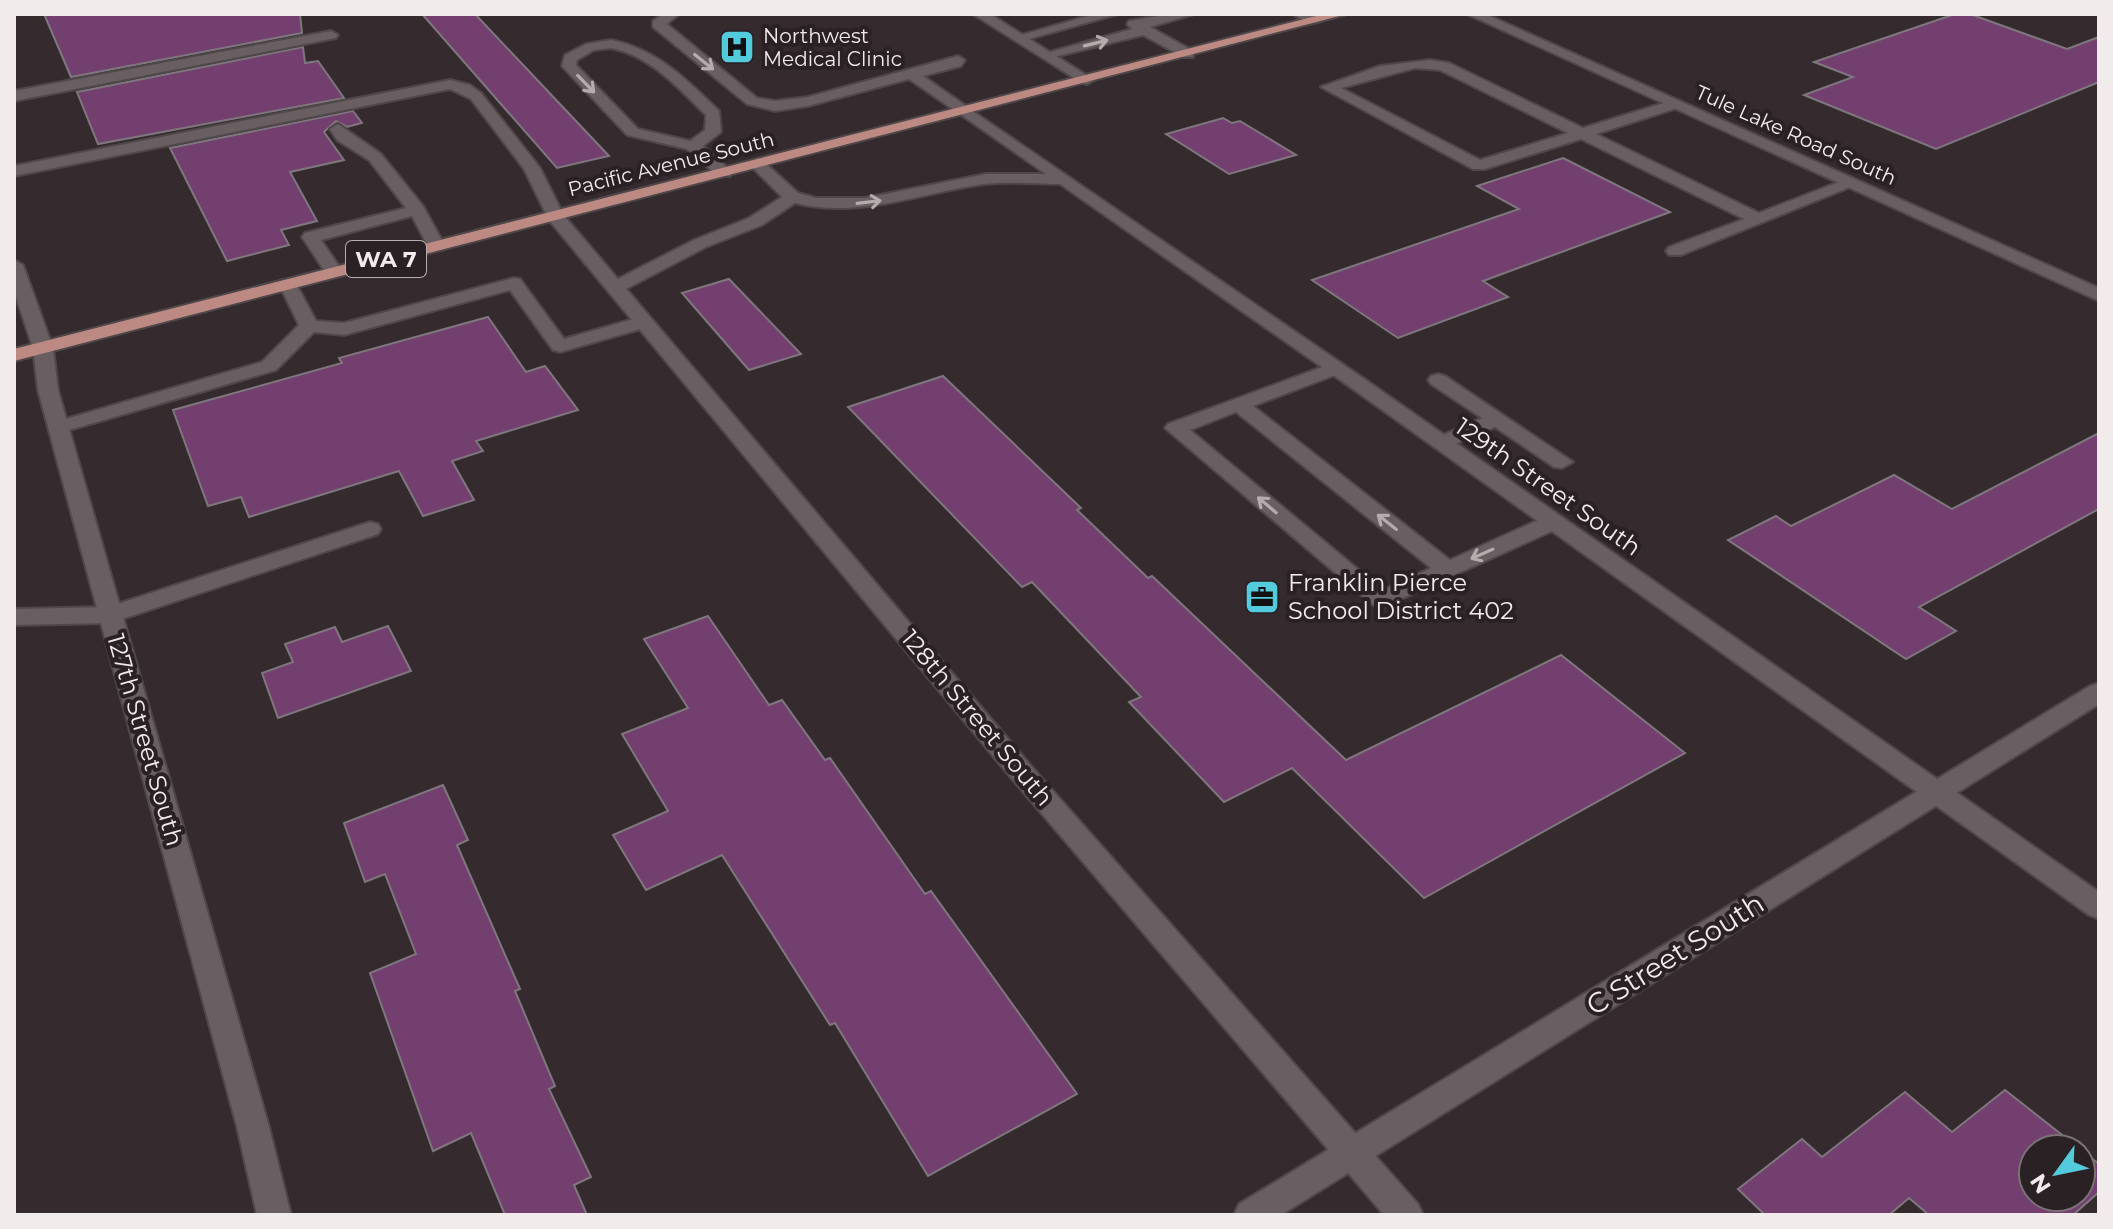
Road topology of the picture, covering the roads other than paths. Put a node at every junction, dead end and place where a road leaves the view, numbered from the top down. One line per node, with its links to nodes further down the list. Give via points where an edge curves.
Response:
1 (672, 14): 14 (street, one-way to 14, via 658,24 752,101 775,106)
2 (980, 14): 10 (street)
3 (1113, 14): 8 (street); 10 (street)
4 (1187, 14): 8 (street)
5 (1340, 14): 7 (main road, Pacific Avenue South / WA 7)
6 (1474, 14): 17 (street, Tule Lake Road South)
7 (1307, 17): 11 (main road, Pacific Avenue South / WA 7)
8 (1141, 28): 11 (street); 12 (street, one-way to 8)
9 (331, 35): 16 (street)
10 (1018, 38): 12 (street)
11 (1188, 54): 15 (main road, Pacific Avenue South / WA 7)
12 (1046, 55): 15 (street)
13 (958, 60): 14 (street)
14 (914, 76): 18 (street, 129th Street South)
15 (1087, 80): 18 (main road, Pacific Avenue South / WA 7)
16 (14, 96)
17 (1675, 104): 20 (street); 26 (street, Tule Lake Road South)
18 (965, 111): 22 (main road, Pacific Avenue South / WA 7); 25 (street, 129th Street South)
19 (331, 118): 23 (street, 128th Street South); 28 (street, via 343,137 375,157); 29 (street, 128th Street South, via 450,84 465,88 532,168)
20 (1585, 133): 20 (street, via 1426,62 1328,87 1479,166); 30 (street)
21 (693, 146): 21 (street, one-way to 21, via 713,132 714,114 640,49 592,48 568,62 633,132); 24 (street)
22 (757, 164): 24 (main road, Pacific Avenue South / WA 7); 27 (street)
23 (14, 171)
24 (724, 173): 29 (main road, Pacific Avenue South / WA 7)
25 (1064, 179): 27 (street, one-way to 25, via 816,203 865,203 986,179); 42 (street, 129th Street South)
26 (1850, 184): 30 (street); 37 (street, Tule Lake Road South)
27 (792, 197): 36 (street, via 761,219)
28 (417, 210): 31 (street); 34 (street, via 311,237)
29 (555, 216): 31 (main road, Pacific Avenue South / WA 7); 36 (street, 128th Street South)
30 (1758, 219): 32 (street)
31 (436, 246): 34 (main road, Pacific Avenue South / WA 7)
32 (1675, 251)
33 (14, 265): 40 (street, 127th Street South)
34 (334, 272): 35 (main road, Pacific Avenue South / WA 7)
35 (288, 284): 39 (street); 40 (main road, Pacific Avenue South / WA 7)
36 (616, 287): 38 (street, 128th Street South)
37 (2099, 295)
38 (644, 322): 39 (street, via 560,346 514,283 344,329); 57 (street, 128th Street South, via 1022,773)
39 (309, 326): 46 (street, via 269,366)
40 (43, 348): 41 (main road, Pacific Avenue South / WA 7); 46 (street, 127th Street South)
41 (14, 355)
42 (1336, 368): 44 (street); 47 (street, 129th Street South)
43 (1438, 380): 45 (street)
44 (1238, 404): 51 (street, one-way to 44); 51 (street, one-way to 44, via 1381,600 1175,428)
45 (1497, 419): 47 (street); 48 (street)
46 (59, 427): 52 (street, 127th Street South)
47 (1441, 443): 49 (street, 129th Street South)
48 (1562, 462)
49 (1553, 522): 51 (street, one-way to 51); 55 (street, 129th Street South)
50 (370, 529): 52 (street)
51 (1448, 570)
52 (110, 615): 53 (street); 58 (street, 127th Street South)
53 (14, 617)
54 (2099, 692): 55 (street, C Street South)
55 (1938, 792): 56 (street, 129th Street South); 57 (street, C Street South)
56 (2099, 907)
57 (1352, 1151): 59 (street, C Street South); 60 (street, 128th Street South)
58 (274, 1215)
59 (1251, 1215)
60 (1406, 1215)

